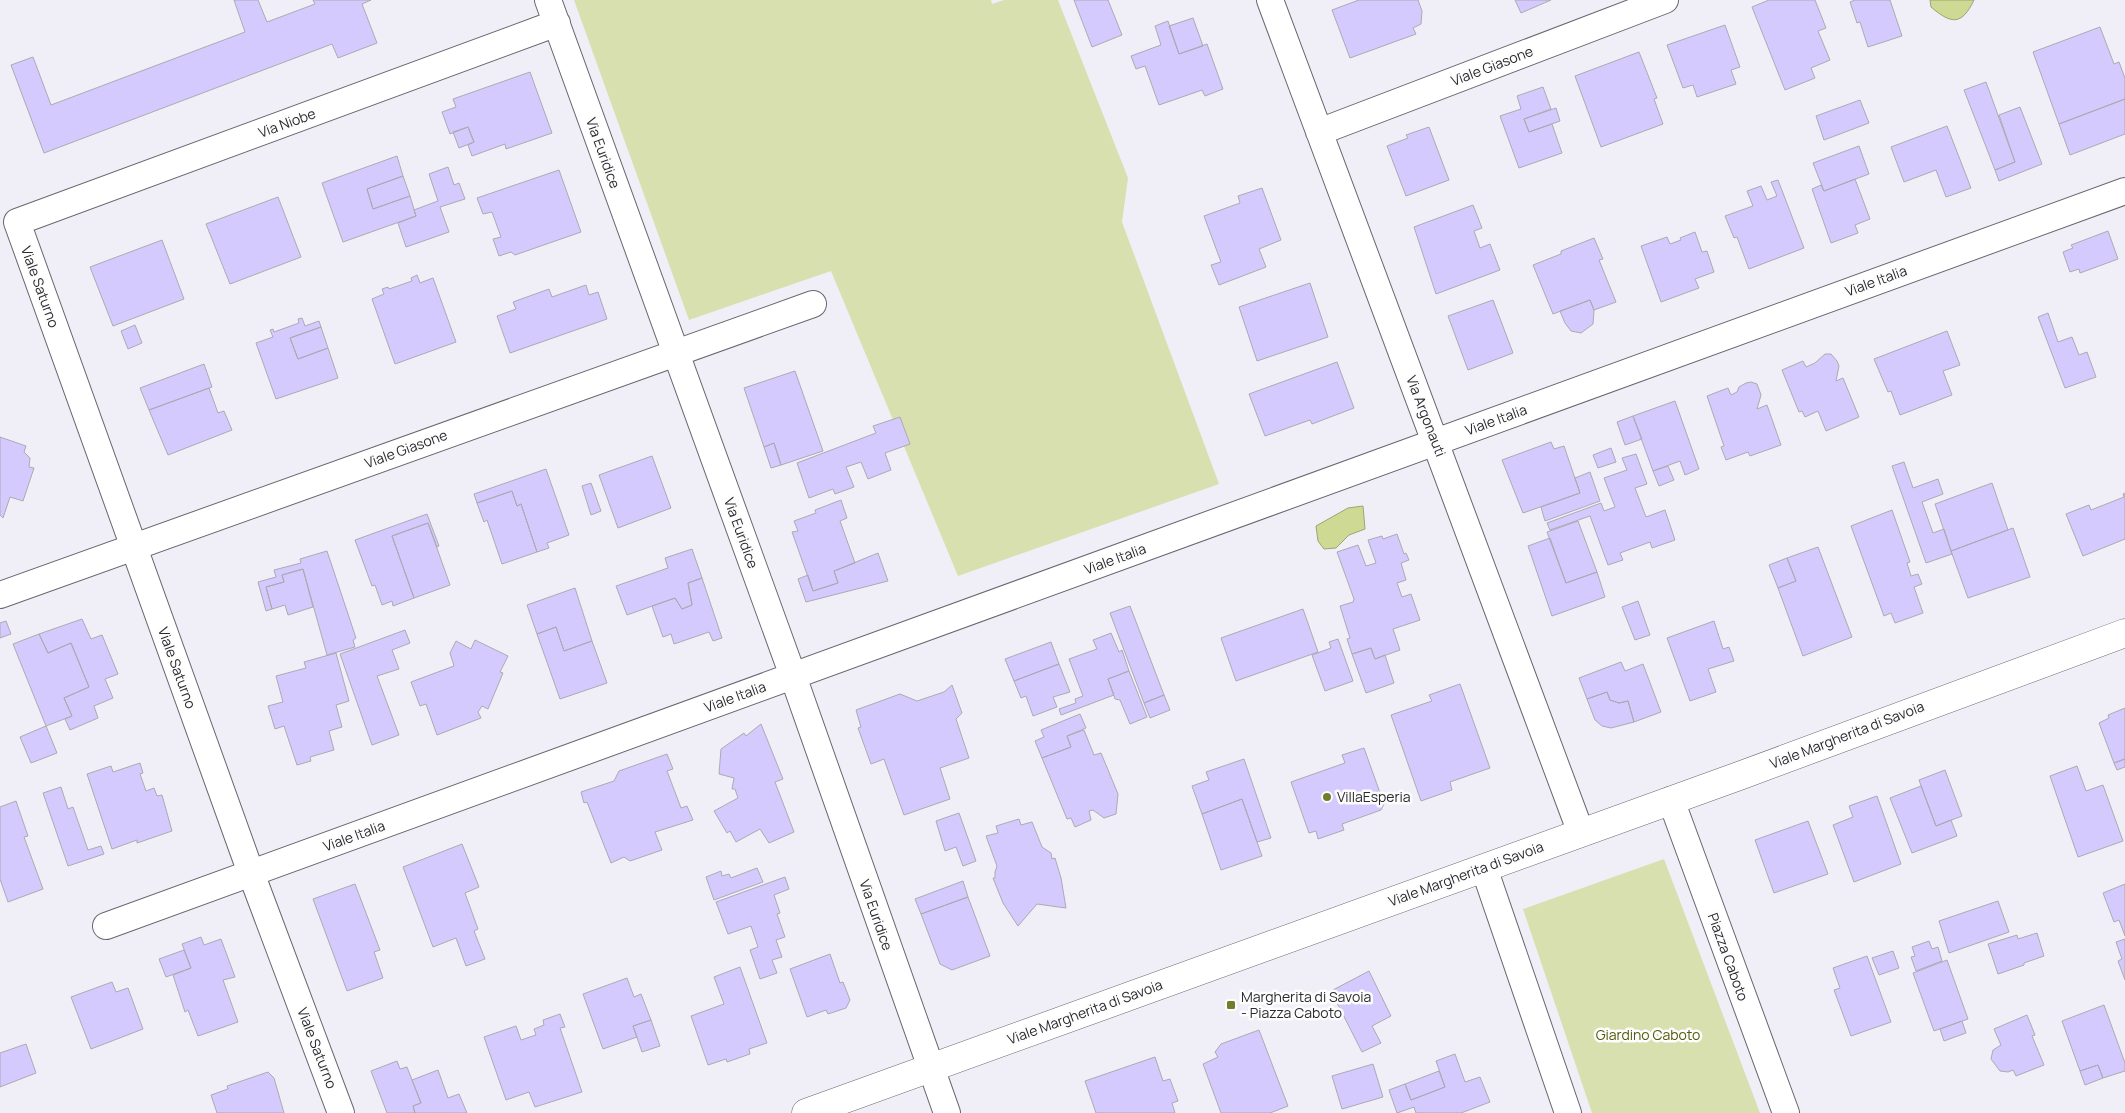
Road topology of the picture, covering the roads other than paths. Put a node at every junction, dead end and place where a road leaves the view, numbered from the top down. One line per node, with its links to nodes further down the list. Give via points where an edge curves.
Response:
1 (1270, 0): 4 (street, Via Argonauti)
2 (1665, 0): 4 (street, Viale Giasone)
3 (552, 12): 6 (street, Via Niobe); 8 (street, Via Euridice)
4 (1319, 132): 9 (street, Via Argonauti)
5 (2125, 190): 9 (street, Viale Italia)
6 (17, 222): 10 (street, Viale Saturno)
7 (813, 304): 8 (street, Viale Giasone)
8 (676, 353): 10 (street, Viale Giasone); 13 (street, Via Euridice)
9 (1435, 442): 13 (street, Viale Italia); 15 (street, Via Argonauti)
10 (133, 547): 11 (street, Viale Giasone); 17 (street, Viale Saturno)
11 (0, 595)
12 (2125, 633): 14 (street, Viale Margherita di Savoia)
13 (793, 676): 17 (street, Viale Italia); 19 (street, Via Euridice)
14 (1671, 800): 15 (street, Viale Margherita di Savoia); 24 (street, Piazza Caboto)
15 (1581, 833): 16 (street, Viale Margherita di Savoia)
16 (1484, 868): 19 (street, Viale Margherita di Savoia); 23 (street)
17 (251, 874): 18 (street, Viale Italia); 20 (street, Viale Saturno)
18 (106, 926)
19 (929, 1068): 21 (street, Viale Margherita di Savoia); 22 (street, Via Euridice)
20 (341, 1113)
21 (806, 1113)
22 (946, 1113)
23 (1568, 1113)
24 (1786, 1113)

